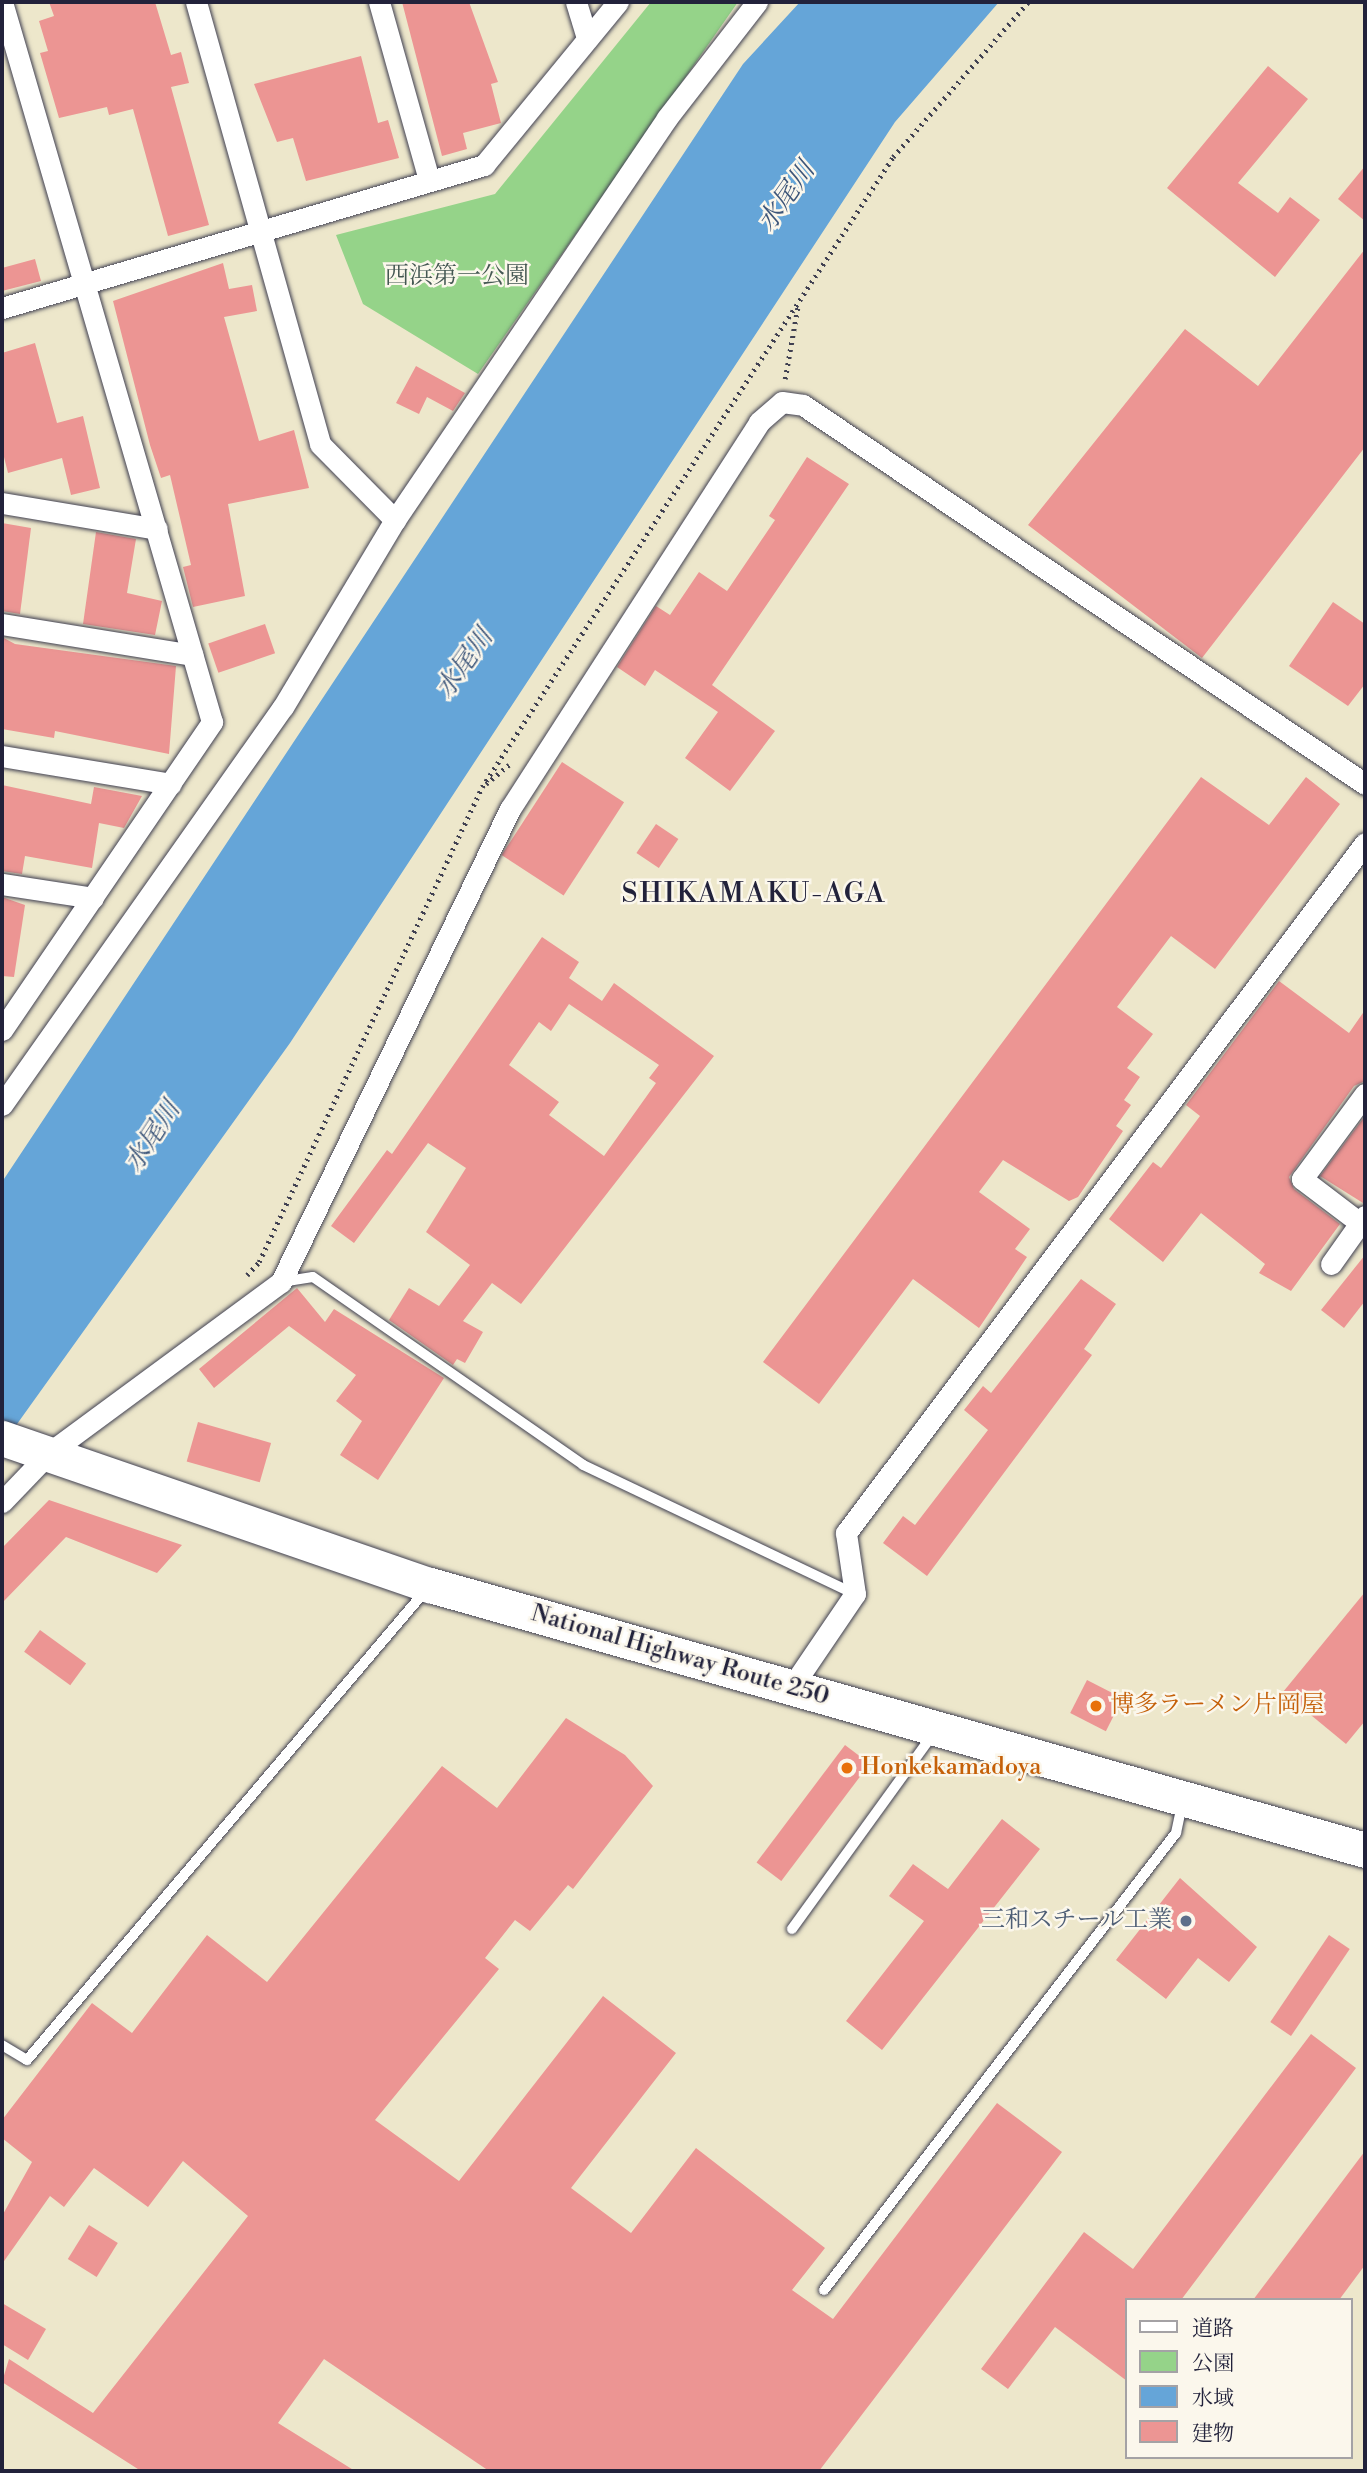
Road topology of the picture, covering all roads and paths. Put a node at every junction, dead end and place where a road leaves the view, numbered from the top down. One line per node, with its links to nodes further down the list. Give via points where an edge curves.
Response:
1 (2, 2): 8 (street)
2 (196, 2): 10 (street)
3 (379, 2): 9 (street)
4 (576, 2): 7 (street)
5 (618, 2): 7 (street)
6 (757, 2): 16 (street, via 667,118)
7 (587, 38): 9 (street, via 484,166)
8 (10, 61): 11 (street)
9 (429, 180): 10 (street)
10 (261, 230): 11 (street); 16 (street, via 320,444)
11 (86, 283): 13 (street); 17 (street)
12 (798, 304): 14 (path)
13 (2, 308)
14 (782, 402): 22 (street, via 803,405); 31 (street, via 759,422 510,809)
15 (2, 503): 17 (street)
16 (396, 520): 28 (street, via 283,707)
17 (157, 529): 19 (street)
18 (2, 624): 19 (street)
19 (193, 655): 21 (street, via 212,722)
20 (2, 756): 21 (street)
21 (171, 784): 25 (street)
22 (1365, 785)
23 (1365, 843): 36 (street, via 846,1533)
24 (2, 884): 25 (street)
25 (93, 898): 26 (street)
26 (4, 1022)
27 (1365, 1094): 29 (street, via 1302,1179)
28 (2, 1105)
29 (1363, 1220): 30 (street)
30 (1331, 1264)
31 (281, 1283): 33 (street); 36 (lane, via 313,1277 583,1465)
32 (2, 1438): 33 (highway, National Highway Route 250)
33 (49, 1454): 34 (street); 35 (highway, National Highway Route 250)
34 (2, 1502)
35 (430, 1585): 37 (highway, National Highway Route 250); 42 (lane, via 26,2060)
36 (855, 1594): 37 (street)
37 (791, 1688): 38 (highway, National Highway Route 250)
38 (936, 1729): 39 (highway, National Highway Route 250); 41 (lane)
39 (1183, 1799): 40 (highway, National Highway Route 250); 43 (lane, via 1176,1833)
40 (1365, 1850)
41 (792, 1929)
42 (2, 2045)
43 (824, 2290)

